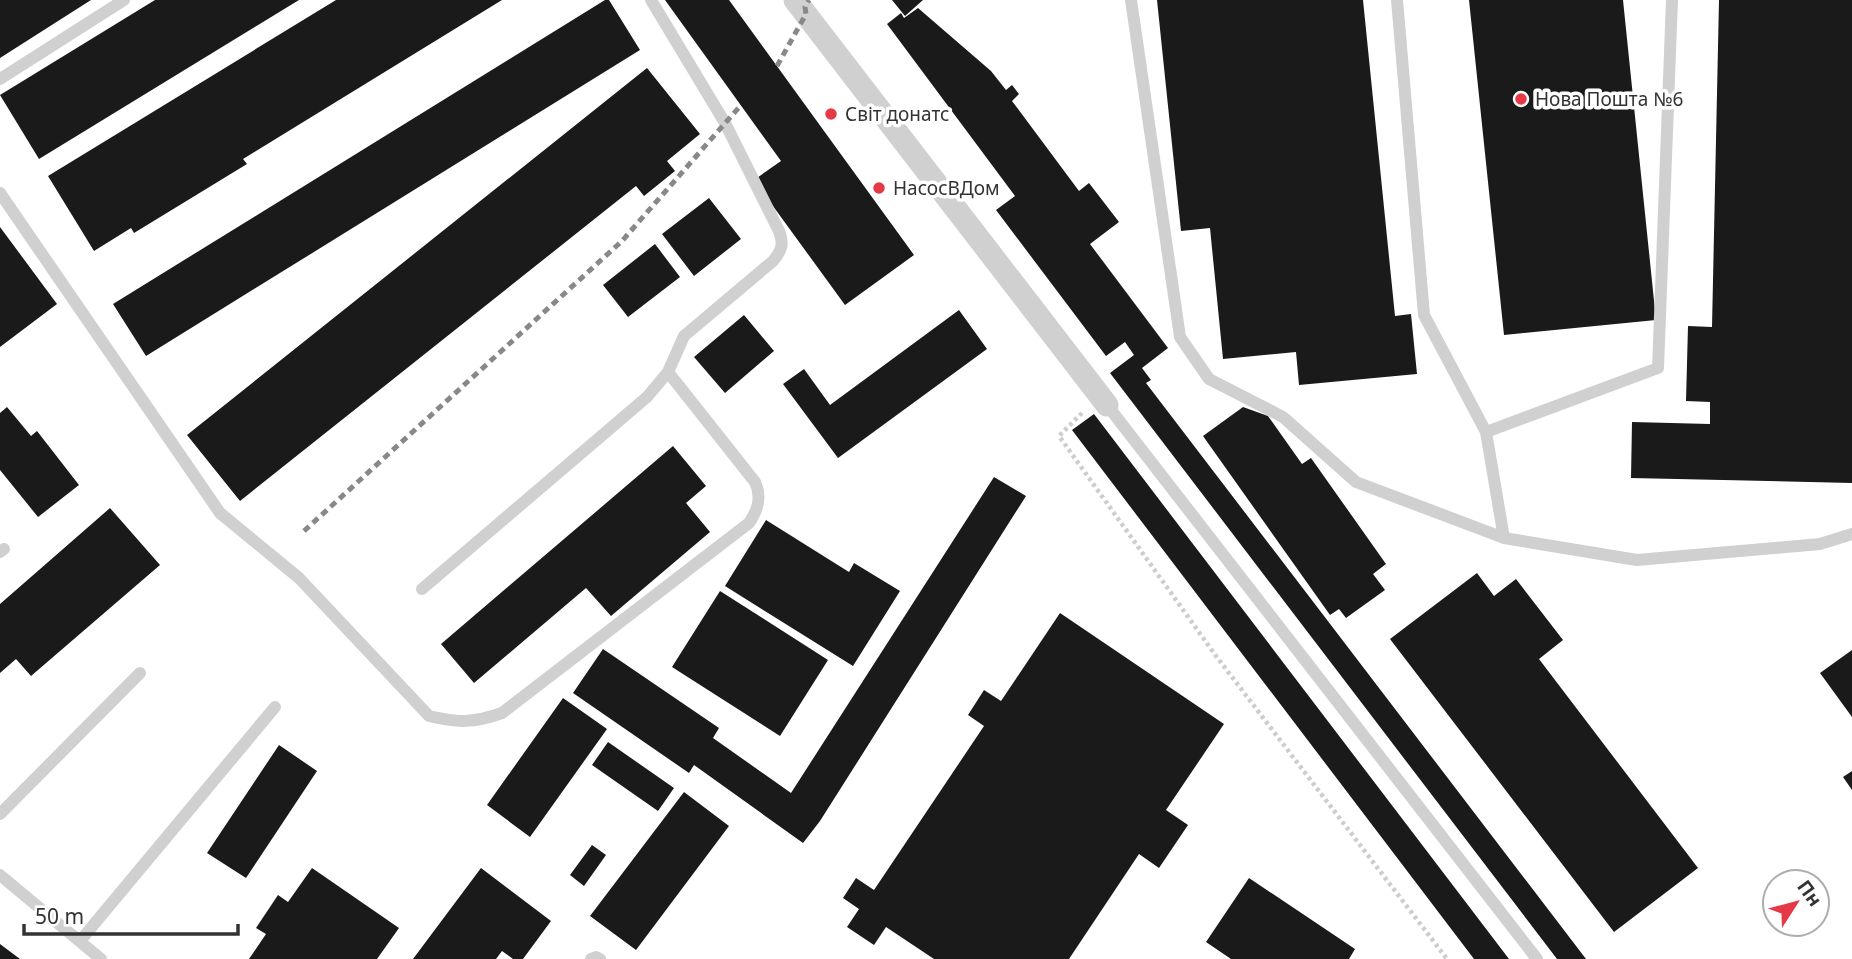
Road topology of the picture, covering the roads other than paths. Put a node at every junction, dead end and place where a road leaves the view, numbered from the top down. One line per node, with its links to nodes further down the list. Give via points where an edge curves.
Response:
1 (124, 0): 7 (lane)
2 (651, 0): 9 (lane, via 725,123 783,242 773,261 684,336)
3 (795, 0): 10 (street)
4 (1131, 0): 13 (lane, via 1180,337 1209,379 1283,417 1356,482)
5 (1397, 0): 11 (lane, via 1424,315)
6 (1672, 0): 11 (lane, via 1658,368)
7 (0, 79)
8 (0, 193): 9 (lane, via 220,513 299,578 429,716 454,722 480,721 502,713 749,523 756,513 755,482)
9 (668, 372): 14 (lane, via 647,397)
10 (1104, 400): 23 (lane)
11 (1486, 432): 13 (lane)
12 (1852, 534): 13 (lane, via 1820,544 1637,560)
13 (1504, 538)
14 (422, 589)
15 (140, 673): 17 (lane)
16 (275, 707): 19 (lane)
17 (0, 814)
18 (0, 875): 19 (lane)
19 (80, 942): 20 (lane)
20 (101, 959)
21 (591, 959): 22 (lane)
22 (600, 959)
23 (1537, 959)

